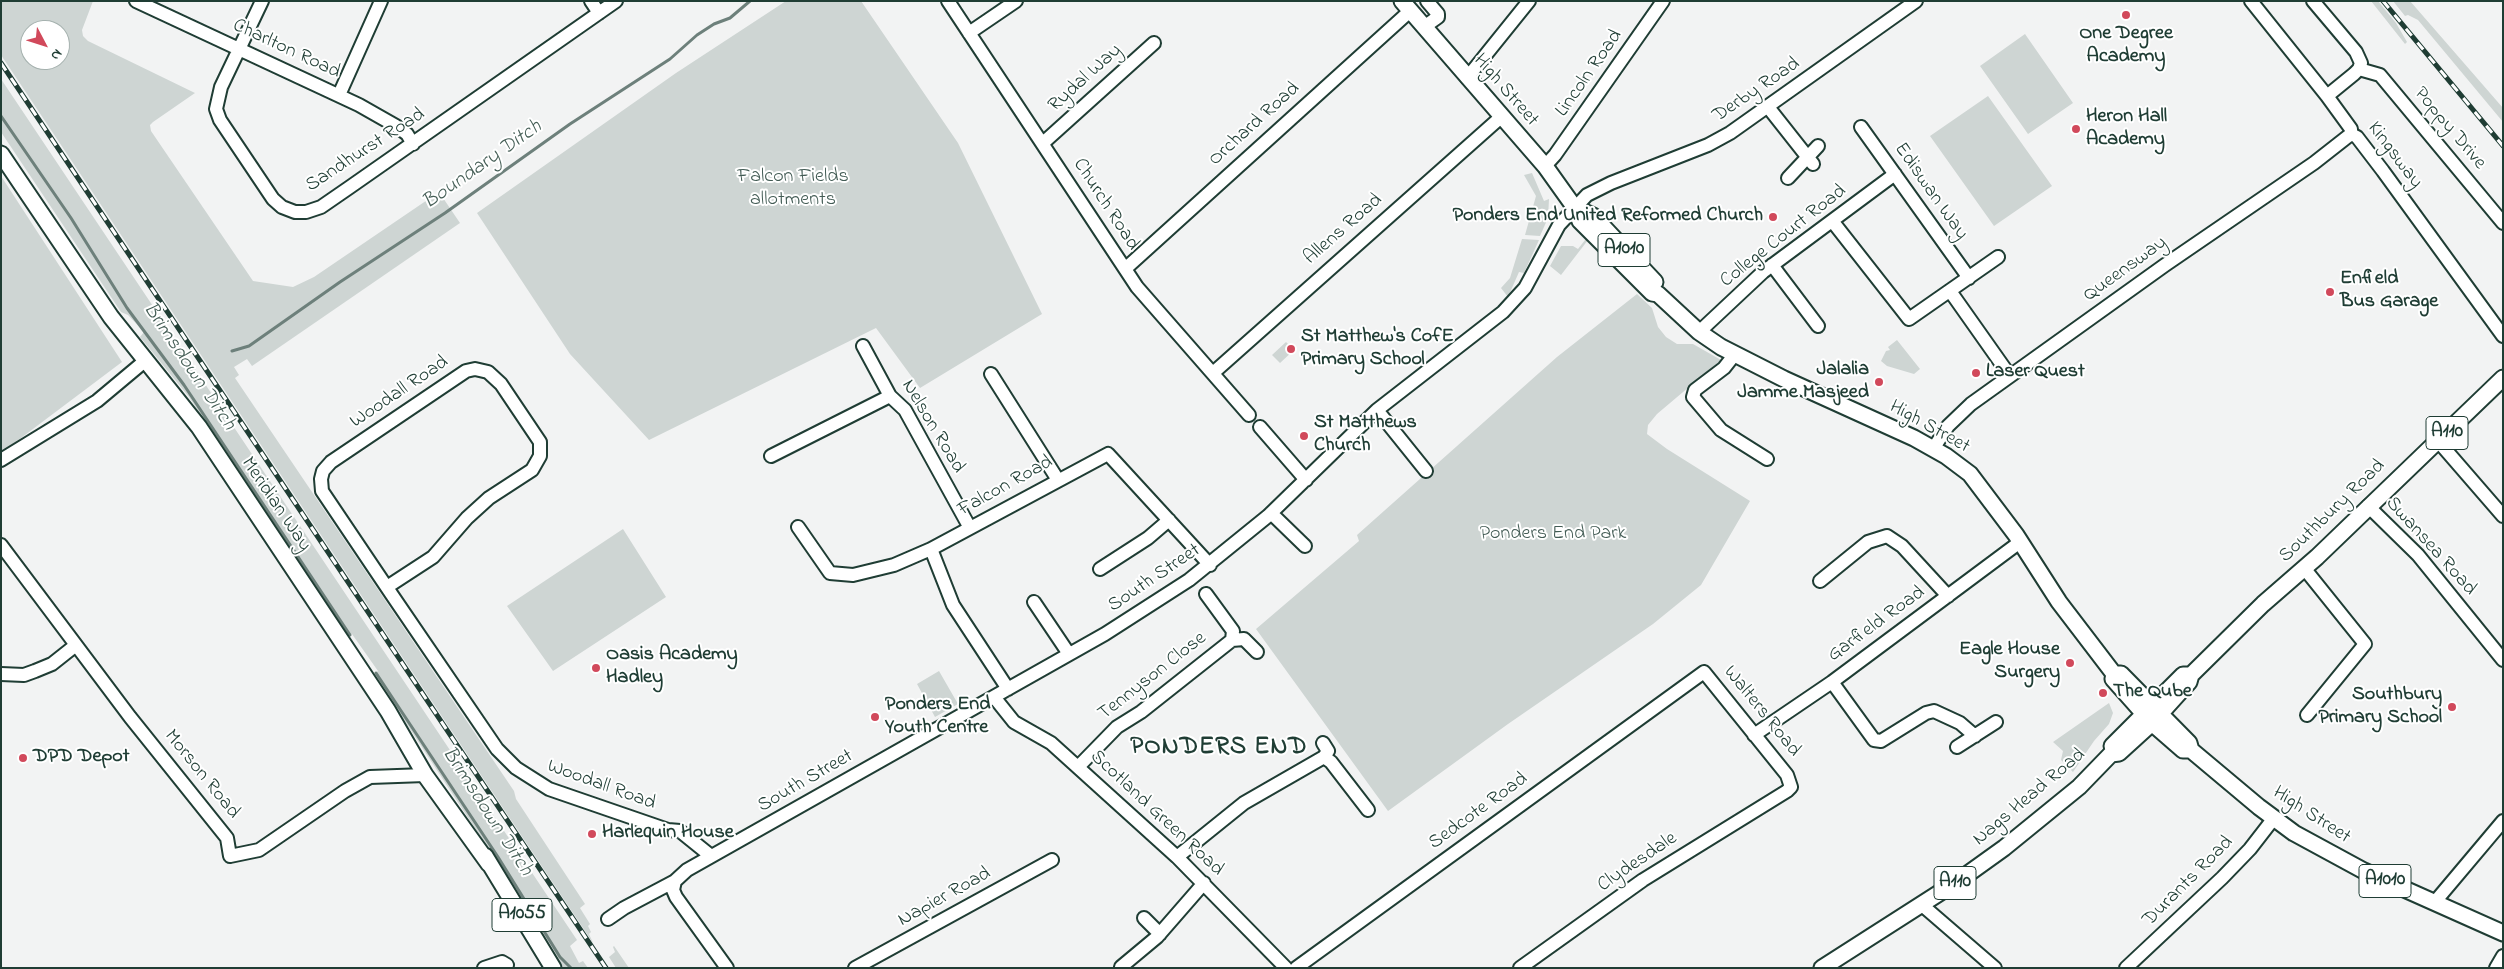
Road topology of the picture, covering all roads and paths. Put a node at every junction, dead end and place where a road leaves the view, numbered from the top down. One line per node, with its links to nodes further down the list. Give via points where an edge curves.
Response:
1 (136, 1): 19 (street, Charlton Road)
2 (262, 1): 19 (street, Sandhurst Road)
3 (381, 1): 22 (street)
4 (591, 1): 15 (street)
5 (616, 1): 15 (street, Sandhurst Road)
6 (948, 1): 17 (street, Church Road)
7 (1016, 1): 17 (street)
8 (1427, 1): 16 (street, via 1438,18)
9 (1529, 1): 21 (street)
10 (1664, 1): 33 (street, Lincoln Road, via 1556,155)
11 (1916, 1): 24 (street, Derby Road)
12 (2251, 1): 23 (street, Kingsway)
13 (2313, 1): 20 (street, via 2359,56)
14 (1406, 6): 16 (main road, High Street / A1010); 41 (street, Orchard Road)
15 (599, 13): 29 (street, Sandhurst Road)
16 (1424, 27): 21 (main road, High Street / A1010)
17 (969, 33): 28 (street, Church Road)
18 (1154, 43): 28 (street, Rydal Way)
19 (240, 49): 22 (street, Charlton Road); 29 (street, Sandhurst Road, via 217,98 217,114 273,199 282,207 306,212 321,207)
20 (2359, 69): 23 (street); 38 (street, Poppy Drive, via 2380,74)
21 (1467, 78): 25 (main road, High Street / A1010)
22 (339, 95): 29 (street, Charlton Road, via 396,126 408,134)
23 (2327, 96): 27 (street, Kingsway)
24 (1768, 107): 32 (street); 36 (street, Derby Road, via 1708,145 1587,195)
25 (1501, 117): 33 (main road, High Street / A1010); 50 (street, Allens Road)
26 (1861, 127): 34 (street, Ediswan Way)
27 (2351, 134): 45 (street, Kingsway, via 2378,164); 52 (street, Queensway)
28 (1043, 143): 41 (street, Church Road)
29 (413, 144)
30 (1818, 146): 32 (street)
31 (1, 154): 49 (main road, Meridian Way / A1055, via 111,317)
32 (1809, 161): 35 (street)
33 (1544, 166): 36 (main road, High Street / A1010)
34 (1895, 174): 37 (street, College Court Road); 42 (street, Ediswan Way)
35 (1788, 178)
36 (1575, 208): 46 (main road, High Street / A1010, via 1580,221 1648,290 1658,294); 55 (street, South Street, via 1559,225 1516,300)
37 (1833, 222): 40 (street, College Court Road); 43 (street, via 1907,318 1913,318)
38 (2503, 223)
39 (1998, 257): 42 (street)
40 (1772, 266): 44 (street); 46 (street, College Court Road)
41 (1125, 269): 50 (street, Church Road, via 1137,287)
42 (1969, 278): 43 (street)
43 (1950, 291): 52 (street)
44 (1818, 326)
45 (2500, 327)
46 (1698, 332): 48 (main road, High Street / A1010)
47 (863, 346): 54 (street, Nelson Road)
48 (1735, 354): 59 (main road, High Street / A1010); 61 (street, via 1721,372 1696,390 1693,398 1721,430)
49 (146, 360): 62 (street, via 97,400); 94 (main road, Meridian Way / A1055, via 199,427)
50 (1213, 372): 56 (street, Church Road)
51 (991, 374): 64 (street)
52 (2010, 376): 59 (street, Queensway, via 1954,420)
53 (2503, 378): 58 (main road, Southbury Road / A110)
54 (890, 396): 60 (street); 71 (street, Nelson Road, via 905,410)
55 (1377, 410): 63 (street); 65 (street, South Street)
56 (1249, 415)
57 (1260, 427): 65 (street)
58 (2438, 441): 66 (main road, Southbury Road / A110); 68 (street)
59 (1933, 449): 72 (main road, High Street / A1010, via 1970,474)
60 (771, 456)
61 (1767, 459)
62 (1, 460)
63 (1426, 471)
64 (1058, 480): 69 (street, Falcon Road, via 1108,454); 71 (street, Falcon Road)
65 (1306, 480): 67 (street, South Street)
66 (2368, 506): 78 (main road, Southbury Road / A110); 88 (street, Swansea Road, via 2418,555)
67 (1271, 513): 74 (street); 77 (street, South Street)
68 (2503, 516)
69 (1169, 520): 76 (street, via 1148,538); 77 (street, Falcon Road)
70 (798, 527): 75 (street, Falcon Road, via 830,573 853,575 894,565)
71 (970, 528): 75 (street, Falcon Road)
72 (2020, 542): 82 (street, Garfield Road); 95 (main road, High Street / A1010, via 2055,597 2114,674 2121,674)
73 (1, 545): 85 (street, Morson Road)
74 (1305, 546)
75 (931, 549): 92 (street, via 953,604)
76 (1104, 563)
77 (1210, 565): 87 (street, South Street, via 1136,615)
78 (2304, 568): 95 (main road, Southbury Road / A110, via 2191,675 2182,675); 96 (street, via 2365,644)
79 (1820, 581): 82 (street, via 1868,542 1887,536 1902,546)
80 (387, 587): 80 (street, Woodall Road, via 433,557 467,518 532,470 540,456 540,442 501,384 488,372 466,371 331,462 323,471 322,491); 109 (street, Woodall Road, via 497,749 516,768 549,789 668,830 680,831)
81 (1206, 594): 84 (street, Tennyson Close, via 1234,631)
82 (1948, 596): 90 (street, Garfield Road)
83 (1036, 608): 87 (street)
84 (1232, 640): 86 (street, Tennyson Close, via 1244,639); 103 (street, Tennyson Close, via 1141,712 1117,727)
85 (76, 644): 89 (street, via 52,664 35,671 24,675); 104 (street, Morson Road, via 227,838 230,856 259,850 370,777)
86 (1256, 652)
87 (1069, 654): 92 (street, South Street)
88 (2503, 660)
89 (1, 674)
90 (1832, 682): 98 (street, Garfield Road); 99 (street, via 1874,740 1881,741 1934,711 1960,722)
91 (1684, 686): 98 (street, Walters Road, via 1704,672); 129 (street, Sedcote Road)
92 (1008, 689): 93 (street, South Street)
93 (994, 697): 103 (street, Scotland Green Road, via 1014,722 1048,740); 109 (street, South Street)
94 (388, 711): 104 (main road, Meridian Way / A1055); 112 (main road, Meridian Way / A1055, via 419,750)
95 (2152, 714): 107 (main road, High Street / A1010); 116 (main road, Nags Head Road / A110, via 2112,746 2111,754 2073,792 2004,848)
96 (2307, 716)
97 (1996, 722): 99 (street)
98 (1754, 735): 105 (street, Walters Road, via 1791,783)
99 (1975, 736): 101 (street)
100 (1323, 744): 102 (street, via 1328,751)
101 (1957, 747)
102 (1324, 757): 106 (street); 110 (street, via 1244,804)
103 (1078, 767): 110 (street, Scotland Green Road)
104 (425, 774): 112 (main road, Meridian Way / A1055)
105 (1780, 796): 130 (street, Clydesdale, via 1643,880)
106 (1368, 810)
107 (2274, 818): 115 (main road, High Street / A1010, via 2337,858); 133 (street, Durants Road, via 2222,878)
108 (2503, 822): 115 (street)
109 (711, 856): 113 (street, South Street)
110 (1178, 857): 114 (street, Scotland Green Road)
111 (1052, 860): 127 (street, Napier Road)
112 (490, 864): 125 (main road, Meridian Way / A1055)
113 (675, 881): 118 (street, South Street); 126 (street, via 676,897)
114 (1204, 883): 120 (street); 128 (street, Scotland Green Road)
115 (2434, 903): 119 (main road, High Street / A1010)
116 (1922, 905): 131 (main road, Nags Head Road / A110); 132 (street)
117 (1144, 918): 120 (street)
118 (608, 919)
119 (2503, 933)
120 (1160, 934): 123 (street)
121 (2503, 956): 134 (street)
122 (507, 965): 124 (street, via 502,962)
123 (1121, 966)
124 (484, 968)
125 (553, 968)
126 (727, 968)
127 (855, 968)
128 (1286, 968)
129 (1296, 968)
130 (1520, 968)
131 (1822, 968)
132 (1995, 968)
133 (2126, 968)
134 (2496, 968)

